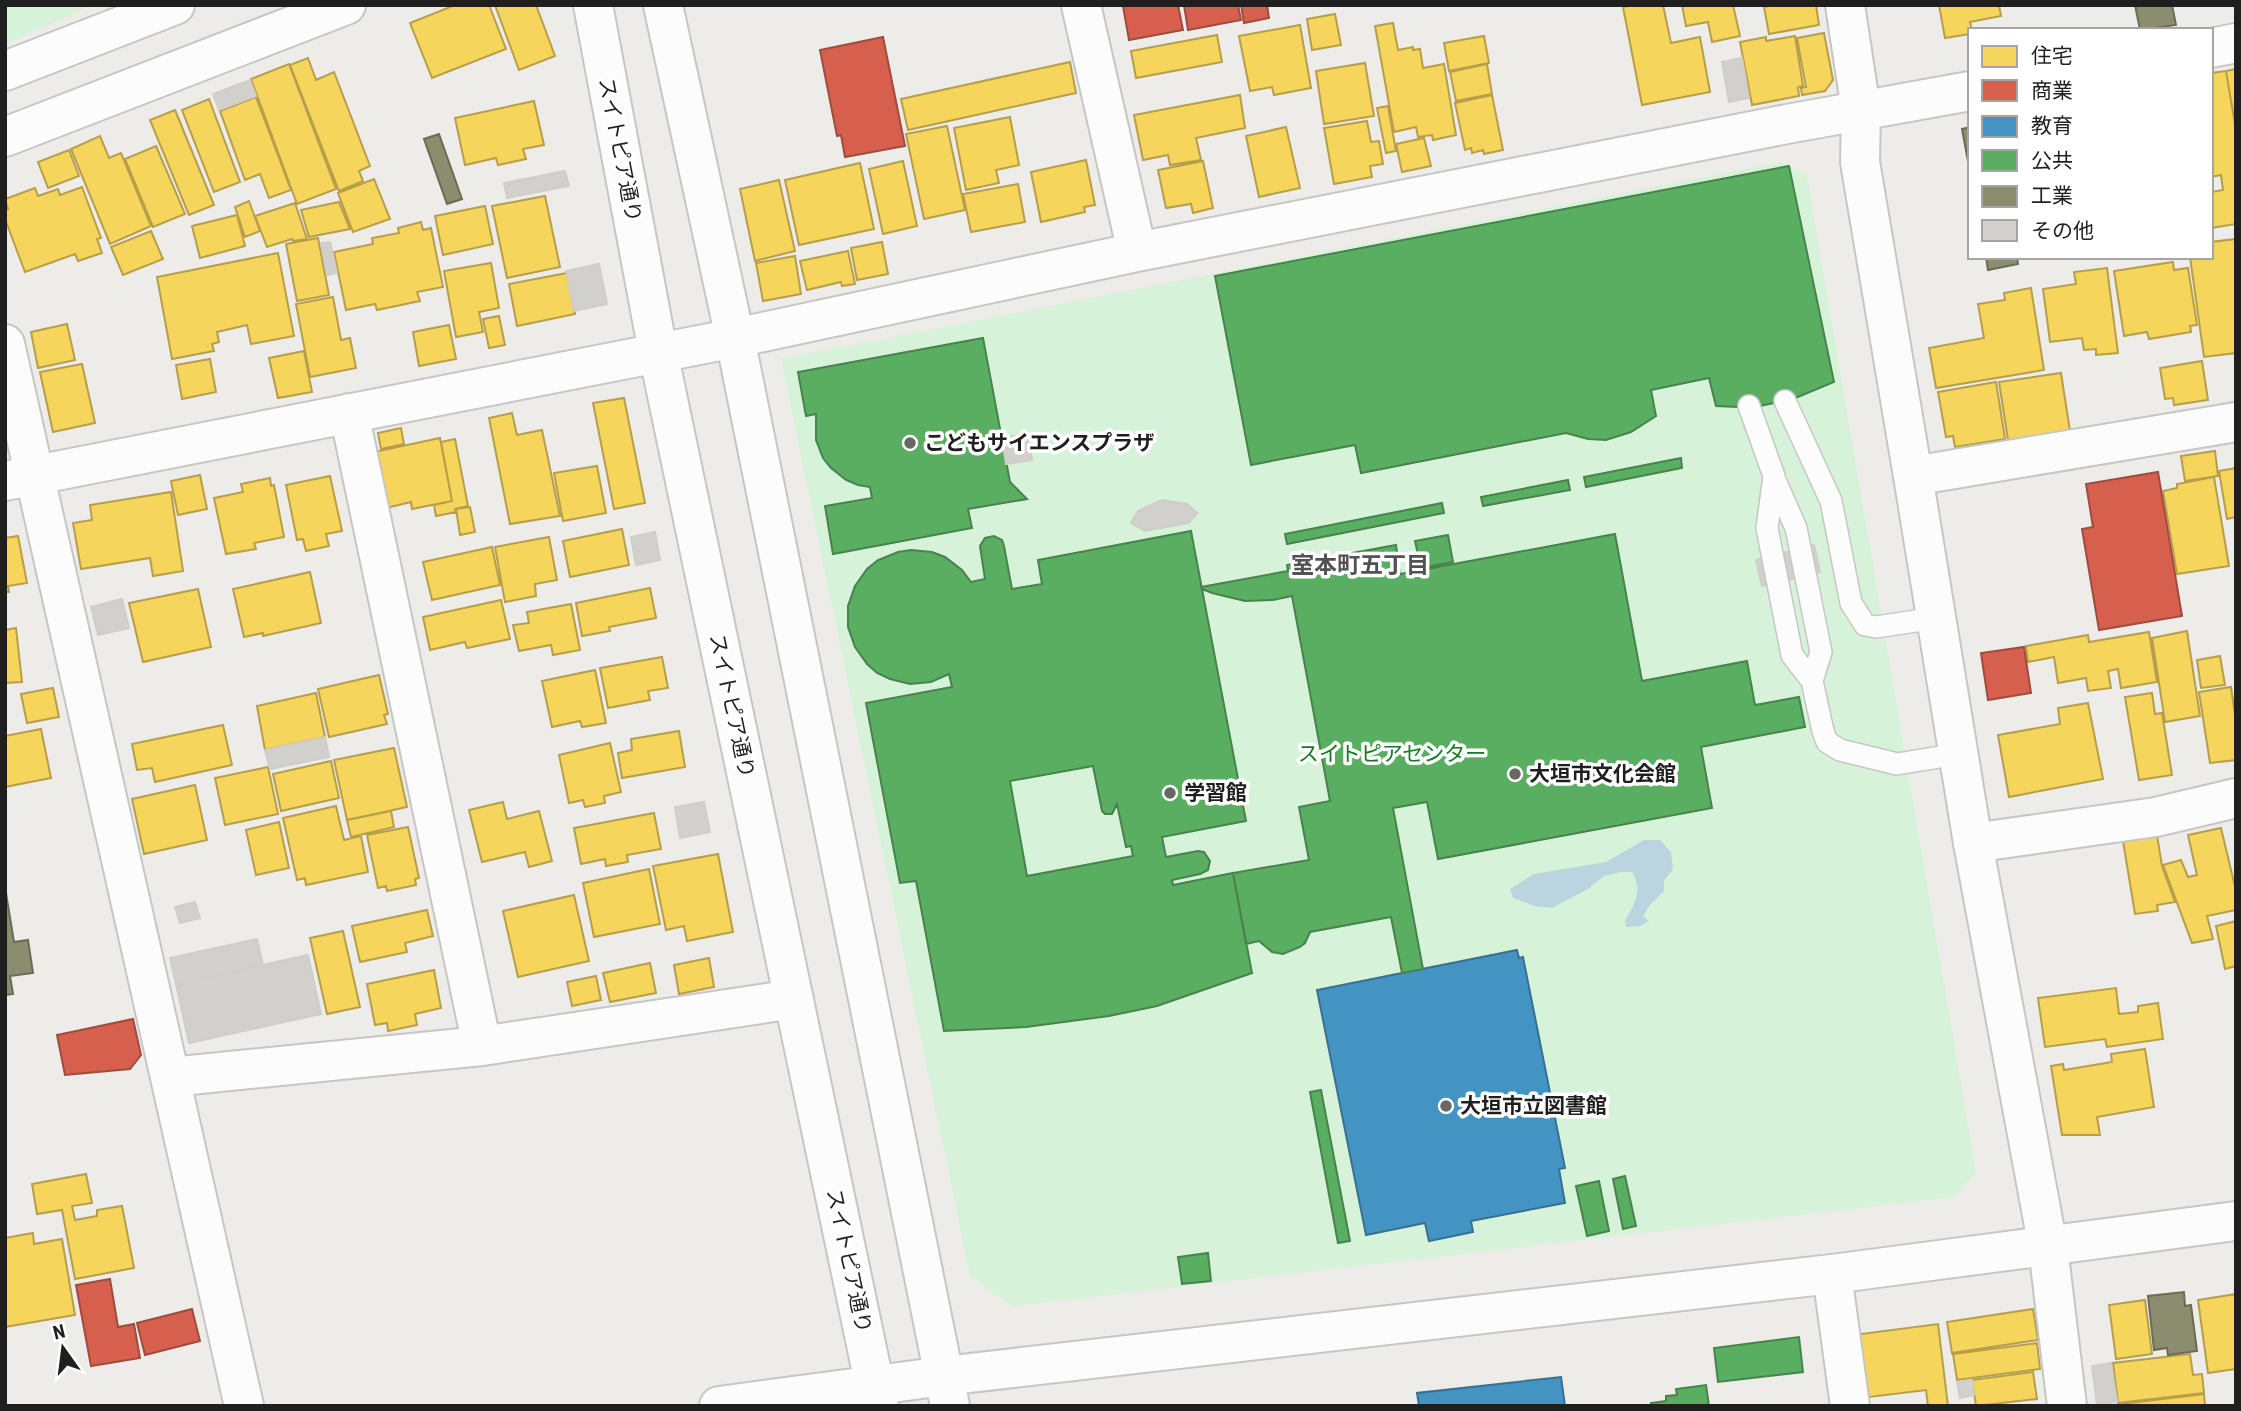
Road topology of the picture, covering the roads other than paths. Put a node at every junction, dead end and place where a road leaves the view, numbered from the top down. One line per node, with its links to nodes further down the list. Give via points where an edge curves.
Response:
1 (175, 5): 9 (street)
2 (346, 5): 12 (street)
3 (593, 5): 16 (street, スイトピア通り)
4 (663, 5): 14 (street)
5 (1081, 5): 13 (street)
6 (1845, 5): 11 (street)
7 (2236, 43): 8 (street)
8 (2213, 48)
9 (5, 71)
10 (1968, 91): 11 (street)
11 (1861, 110): 13 (street); 22 (street, via 1860,162)
12 (5, 137)
13 (1137, 252): 14 (street)
14 (735, 338): 16 (street); 35 (street)
15 (5, 344): 23 (street)
16 (658, 352): 19 (street); 29 (street, スイトピア通り)
17 (1785, 401): 24 (lane, via 1831,501 1851,604 1865,625)
18 (1749, 406): 21 (lane)
19 (349, 413): 23 (street); 30 (street)
20 (2236, 422): 22 (street)
21 (1774, 476): 25 (lane, via 1796,528 1821,652); 25 (lane, via 1767,528 1792,655)
22 (1913, 476): 24 (street)
23 (20, 478): 31 (street)
24 (1936, 618): 26 (street)
25 (1812, 681): 26 (lane, via 1827,742 1840,750 1897,764)
26 (1958, 754): 28 (street)
27 (2236, 799): 28 (street, via 2156,817)
28 (1973, 843): 33 (street)
29 (794, 999): 30 (street); 36 (street, スイトピア通り)
30 (482, 1046): 31 (street)
31 (170, 1077): 37 (street)
32 (2236, 1222): 33 (street)
33 (2048, 1247): 34 (street); 40 (street)
34 (1832, 1273): 35 (street); 39 (street)
35 (947, 1391): 36 (street)
36 (877, 1396): 38 (street)
37 (244, 1406)
38 (719, 1406)
39 (1850, 1406)
40 (2067, 1406)

